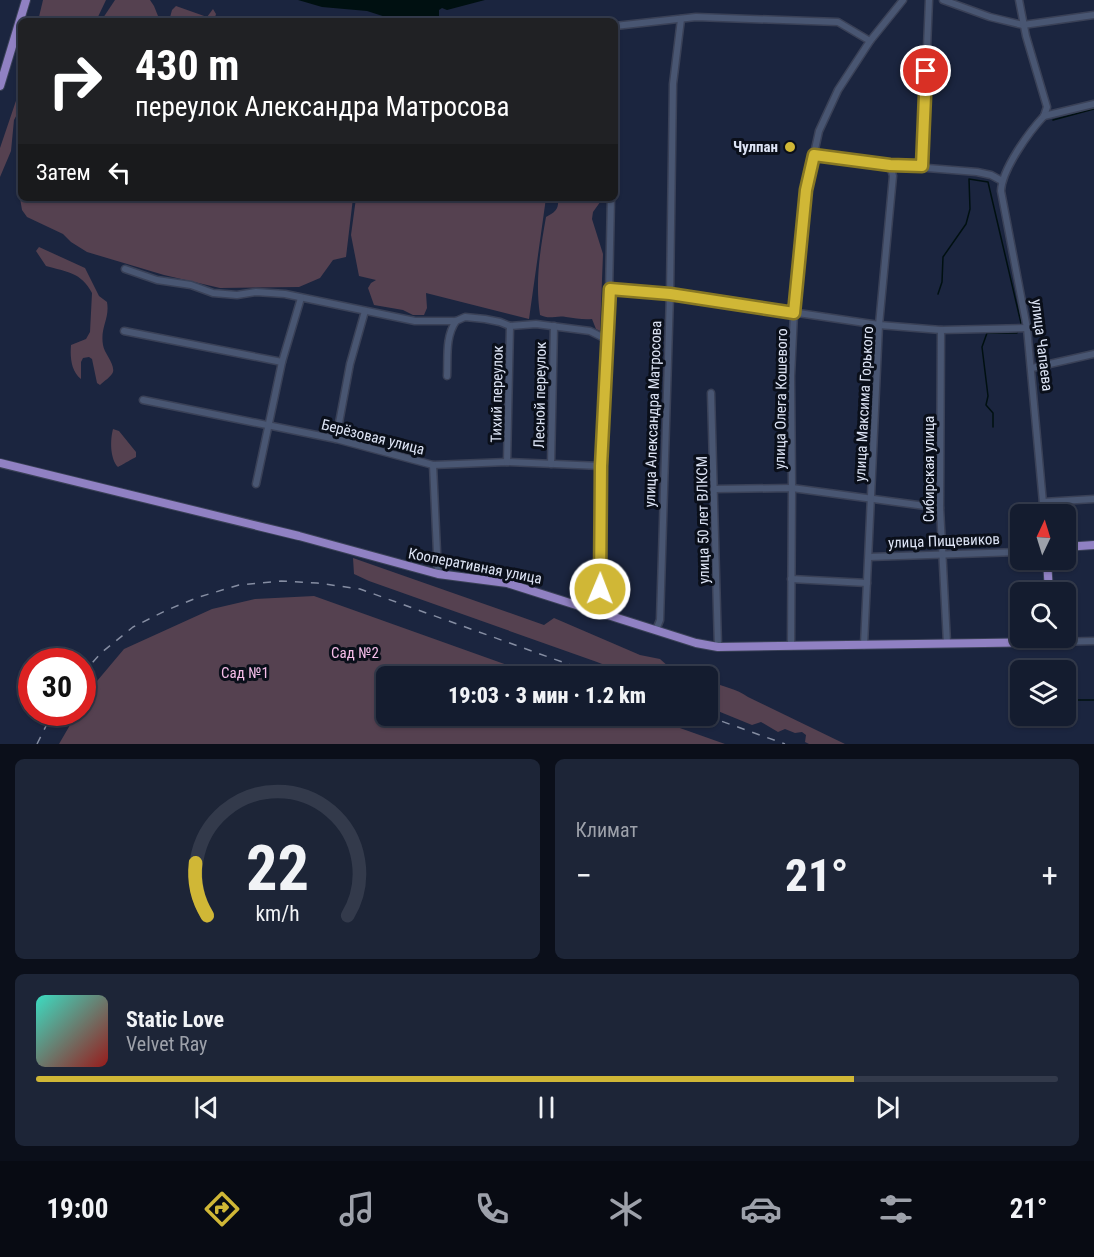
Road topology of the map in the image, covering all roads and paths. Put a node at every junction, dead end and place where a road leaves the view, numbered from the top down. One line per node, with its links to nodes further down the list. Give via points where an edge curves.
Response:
1 (26, 0): 7 (main road)
2 (903, 0): 12 (street, улица Олега Кошевого)
3 (929, 0): 18 (street)
4 (943, 0): 9 (street)
5 (1019, 0): 9 (street)
6 (1094, 15): 9 (street)
7 (21, 18)
8 (681, 19): 11 (street); 12 (street, via 838,22); 23 (street, улица Александра Матросова, via 673,84)
9 (1023, 24): 15 (street, via 1047,107)
10 (18, 26): 13 (main road)
11 (618, 26)
12 (870, 41): 16 (street, улица Олега Кошевого, via 838,90 819,131)
13 (0, 86)
14 (1094, 104): 15 (street)
15 (1044, 116): 19 (street)
16 (814, 155): 17 (street); 26 (street, улица Олега Кошевого, via 806,190)
17 (890, 165): 18 (street); 28 (street, улица Максима Горького, via 893,176)
18 (922, 166): 19 (street, via 977,172)
19 (1002, 181): 31 (street, улица Чапаева)
20 (611, 201): 22 (street)
21 (125, 269): 24 (street, via 213,293 256,292)
22 (610, 289): 23 (street); 34 (street)
23 (670, 294): 26 (street); 64 (street, улица Александра Матросова, via 660,620)
24 (301, 298): 25 (street); 36 (street)
25 (365, 311): 27 (street, via 415,321); 42 (street)
26 (794, 313): 28 (street); 49 (street, улица Олега Кошевого)
27 (456, 321): 29 (street, via 465,317); 38 (street, via 450,330)
28 (879, 325): 32 (street); 51 (street, улица Максима Горького)
29 (510, 326): 30 (street); 43 (street, Тихий переулок)
30 (554, 326): 34 (street, via 590,331); 45 (street, Лесной переулок)
31 (1027, 328): 32 (street); 37 (street, улица Чапаева)
32 (941, 330): 54 (street, Сибирская улица)
33 (124, 331): 36 (street)
34 (608, 340): 47 (street)
35 (1094, 354): 37 (street)
36 (282, 362): 41 (street)
37 (1032, 368): 53 (street, улица Чапаева)
38 (447, 376)
39 (711, 393): 50 (street, улица 50 лет ВЛКСМ)
40 (143, 400): 41 (street, Берёзовая улица)
41 (267, 426): 42 (street, Берёзовая улица); 48 (street)
42 (336, 439): 46 (street, Берёзовая улица)
43 (507, 462): 45 (street, Берёзовая улица); 46 (street, Берёзовая улица)
44 (0, 463): 60 (main road, Кооперативная улица)
45 (551, 464): 47 (street, Берёзовая улица)
46 (433, 465): 60 (street)
47 (601, 466): 63 (street)
48 (256, 484)
49 (792, 488): 50 (street); 51 (street); 61 (street, улица Олега Кошевого)
50 (715, 489): 71 (street, улица 50 лет ВЛКСМ)
51 (871, 499): 54 (street); 59 (street, улица Максима Горького)
52 (1094, 500): 53 (street)
53 (1044, 502)
54 (940, 508): 58 (street, Сибирская улица)
55 (1094, 545): 56 (main road)
56 (1076, 546)
57 (1010, 553): 58 (street, улица Пищевиков)
58 (943, 556): 59 (street, улица Пищевиков); 68 (street, Сибирская улица)
59 (869, 557): 62 (street, улица Максима Горького)
60 (438, 574): 63 (main road, Кооперативная улица, via 507,583)
61 (790, 579): 62 (street); 70 (street, улица Олега Кошевого)
62 (867, 583): 69 (street, улица Максима Горького)
63 (600, 611): 64 (main road, Кооперативная улица)
64 (656, 630): 71 (main road, Кооперативная улица)
65 (1010, 641): 68 (main road, Кооперативная улица)
66 (1076, 641): 67 (street, Кооперативная улица)
67 (1094, 641)
68 (947, 643): 69 (main road, Кооперативная улица)
69 (864, 645): 70 (main road, Кооперативная улица)
70 (791, 646): 71 (main road, Кооперативная улица)
71 (718, 647)

